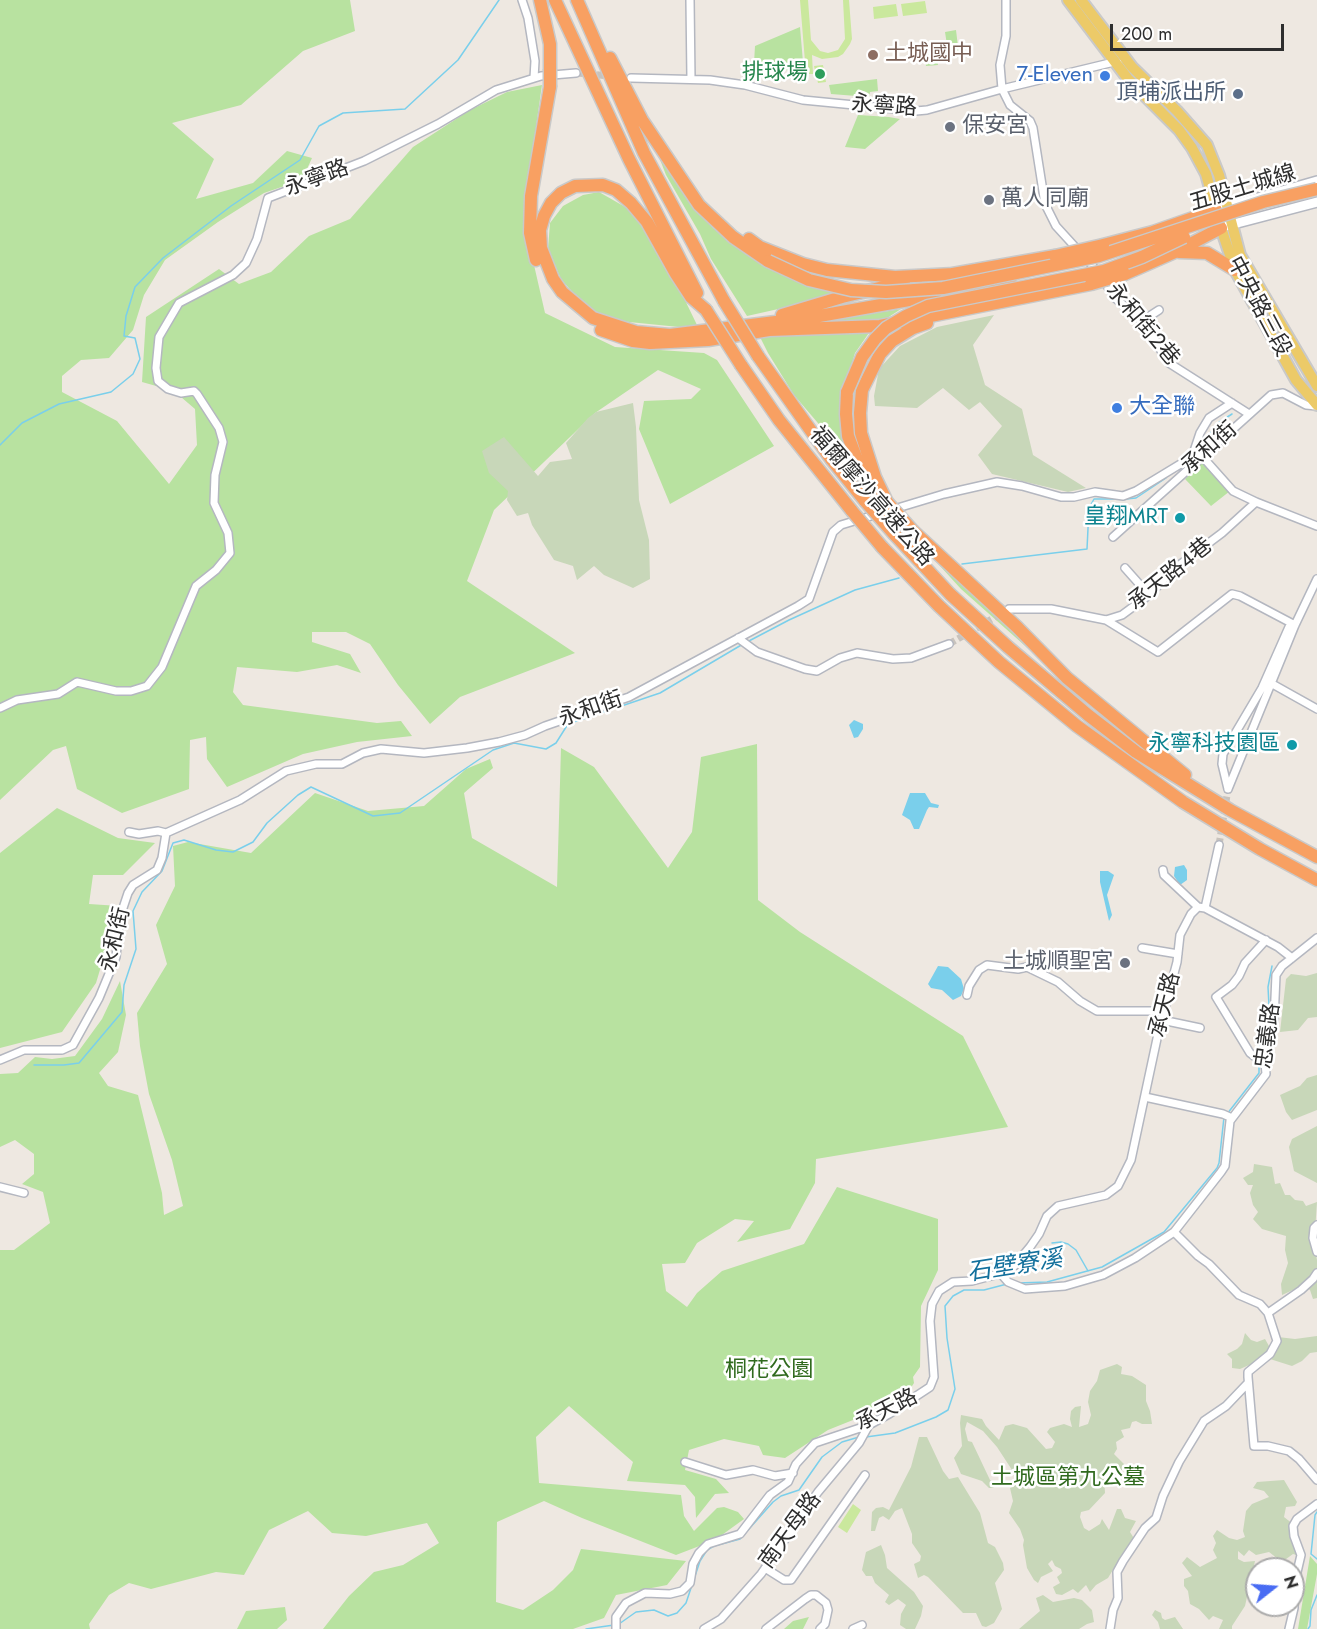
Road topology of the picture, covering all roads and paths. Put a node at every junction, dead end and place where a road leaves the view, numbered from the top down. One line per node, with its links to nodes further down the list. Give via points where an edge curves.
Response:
1 (522, 0): 13 (street, via 535,61)
2 (540, 0): 13 (highway, via 550,44)
3 (555, 0): 28 (highway, 福爾摩沙高速公路, via 649,201)
4 (577, 0): 9 (highway, 福爾摩沙高速公路)
5 (690, 0): 15 (street)
6 (1006, 0): 16 (street, via 1006,36 1000,65)
7 (1068, 0): 10 (main road, 中央路三段)
8 (1081, 0): 11 (main road, 中央路三段)
9 (584, 14): 17 (highway, via 642,120); 58 (highway, 福爾摩沙高速公路, bridge, via 644,153 724,301 831,459 894,535 1008,647 1136,752)
10 (1114, 62): 11 (street, 永寧路); 16 (street, 永寧路); 22 (main road, 中央路三段, via 1179,130)
11 (1132, 67): 22 (main road, 中央路三段, via 1207,146 1219,175)
12 (576, 73): 13 (street)
13 (542, 74): 32 (highway, bridge, via 550,87 531,196 530,233 536,261 555,295 597,328 633,341 708,340); 52 (street, 永寧路, via 496,90 364,161 268,198 246,263 233,275 179,303 159,337 158,381 168,390 194,391 219,428 223,442 214,475 214,502 228,533 230,553 196,586 162,667 147,686 116,691 77,682 58,694 17,700)
14 (631, 78): 15 (street, 永寧路)
15 (691, 79): 16 (street, 永寧路, via 745,85 806,100 916,111)
16 (1002, 88): 31 (street, 永和街2巷, via 1010,105 1033,128 1045,204 1056,226 1098,272 1115,298)
17 (679, 177): 24 (highway, bridge, via 714,221 768,261 810,280 868,292 943,288 1099,256); 27 (highway, via 733,230 760,247 803,264 895,277)
18 (1317, 181): 22 (street)
19 (1317, 189): 24 (highway, 五股土城線, bridge, via 1263,202)
20 (1317, 197): 24 (highway, 五股土城線)
21 (1317, 202): 23 (street)
22 (1222, 208): 23 (main road, 中央路三段); 27 (highway, bridge, via 1103,245)
23 (1226, 226): 25 (highway); 26 (main road, 中央路三段); 33 (main road, 中央路三段)
24 (1182, 233): 32 (highway, bridge, via 1104,260 1010,284); 39 (highway, bridge, via 1142,257 1104,271 928,306 886,328 862,357 847,392 846,414 848,436 856,457)
25 (1175, 252): 26 (highway, via 1206,253); 30 (highway, bridge, via 1091,284)
26 (1235, 270): 35 (main road, 中央路三段, via 1297,382)
27 (954, 274): 32 (highway, via 895,283 842,297)
28 (706, 310): 32 (highway, via 691,297 647,222 616,190 603,185 575,186 551,202 540,230 545,261 562,292 593,318 636,332 670,334); 64 (highway, 福爾摩沙高速公路, bridge, via 778,420 852,511 939,606 999,662 1077,726 1183,802)
29 (1159, 310): 31 (street)
30 (957, 311): 32 (highway, via 880,326); 39 (highway, via 913,328 892,341 880,354 862,390 861,433)
31 (1142, 321): 34 (street, 永和街2巷, via 1169,363)
32 (765, 326)
33 (1317, 386)
34 (1232, 403): 36 (street, 永和街2巷); 37 (street, 永和街, via 1209,418)
35 (1317, 406): 36 (street, 承和街, via 1279,393)
36 (1249, 414): 38 (street, 承和街)
37 (1194, 450): 38 (street); 49 (street, 永和街, via 1192,457 1123,496 1095,492 1061,497 996,482 841,525 833,532 809,599)
38 (1203, 456): 40 (street, via 1233,491); 42 (street, 承和街)
39 (887, 502): 58 (highway, bridge, via 1067,678)
40 (1256, 502): 41 (street); 45 (street, 承天路4巷)
41 (1317, 525)
42 (1113, 537)
43 (1125, 568): 45 (street)
44 (1317, 579): 48 (street)
45 (1149, 594): 47 (street, 承天路4巷, via 1122,615)
46 (1009, 609): 47 (street, 承天路4巷, via 1052,609)
47 (1106, 620): 48 (street, via 1158,652 1232,594)
48 (1295, 625): 51 (street)
49 (740, 639): 50 (street, via 757,652 817,671 857,653 911,658); 60 (street, 永和街, via 629,697 525,735 424,753 381,749 342,764 316,764 286,771 240,800)
50 (949, 644)
51 (1268, 681): 53 (street); 54 (street); 55 (street)
52 (0, 708)
53 (1317, 709)
54 (1230, 743): 55 (street, via 1226,764 1229,768); 56 (street, via 1222,754)
55 (1238, 764): 57 (street)
56 (1224, 770): 57 (street); 57 (street, via 1228,789)
57 (1234, 774)
58 (1221, 804): 62 (highway, 福爾摩沙高速公路)
59 (129, 832): 60 (street)
60 (166, 833): 75 (street, 永和街, via 157,870 128,893 120,917 116,957 74,1045 62,1050 24,1050)
61 (1219, 845): 65 (street, 承天路)
62 (1317, 857)
63 (1163, 870): 65 (street)
64 (1317, 880)
65 (1202, 907): 67 (street); 69 (street, 承天路, via 1191,914 1180,935)
66 (1317, 938): 70 (street, 忠義路)
67 (1266, 940): 70 (street); 76 (street, via 1232,985 1216,997 1250,1053)
68 (1142, 948): 69 (street)
69 (1178, 954): 72 (street, 承天路)
70 (1292, 958): 76 (street, 忠義路, via 1276,975 1274,1021)
71 (966, 996): 72 (street, via 979,970 987,965 1027,967 1058,982 1097,1011)
72 (1164, 1011): 73 (street, 承天路)
73 (1162, 1020): 74 (street); 77 (street, 承天路)
74 (1200, 1028)
75 (0, 1060)
76 (1264, 1064): 78 (street, 忠義路, via 1263,1080)
77 (1145, 1097): 78 (street); 85 (street, 承天路, via 1131,1160 1118,1186 1106,1195 1058,1206 1010,1271)
78 (1228, 1116): 82 (street, 忠義路, via 1225,1166)
79 (0, 1187): 80 (street)
80 (24, 1193)
81 (1317, 1225): 83 (street, via 1313,1238)
82 (1174, 1232): 85 (street, 忠義路, via 1103,1275 1058,1288 1019,1288); 86 (street, via 1239,1295 1260,1304)
83 (1317, 1252)
84 (1317, 1273): 86 (street, via 1301,1290)
85 (1001, 1274): 88 (street, 承天路, via 953,1282 939,1291 930,1321 932,1384)
86 (1268, 1313): 87 (street, via 1277,1341 1270,1354 1248,1372)
87 (1248, 1383): 92 (street, via 1254,1446 1289,1451); 101 (street, via 1226,1406 1204,1421 1179,1462 1156,1518 1123,1561 1117,1572 1118,1598)
88 (868, 1427): 90 (street, 承天路, via 815,1443); 94 (street, 南天母路)
89 (685, 1462): 90 (street, via 726,1475 753,1470 775,1476)
90 (793, 1473): 96 (street, 承天路, via 740,1534 708,1544 699,1553 690,1583 682,1591 645,1593 626,1603 616,1617)
91 (865, 1475): 94 (street, via 791,1580)
92 (1317, 1480)
93 (1317, 1504): 102 (street, via 1293,1526 1301,1555)
94 (765, 1568): 97 (street, 南天母路, via 721,1619)
95 (862, 1626): 100 (street)
96 (616, 1629)
97 (704, 1629)
98 (766, 1629): 99 (street, via 811,1595 816,1595 828,1610)
99 (820, 1629)
100 (853, 1629)
101 (1110, 1629)
102 (1288, 1629)

